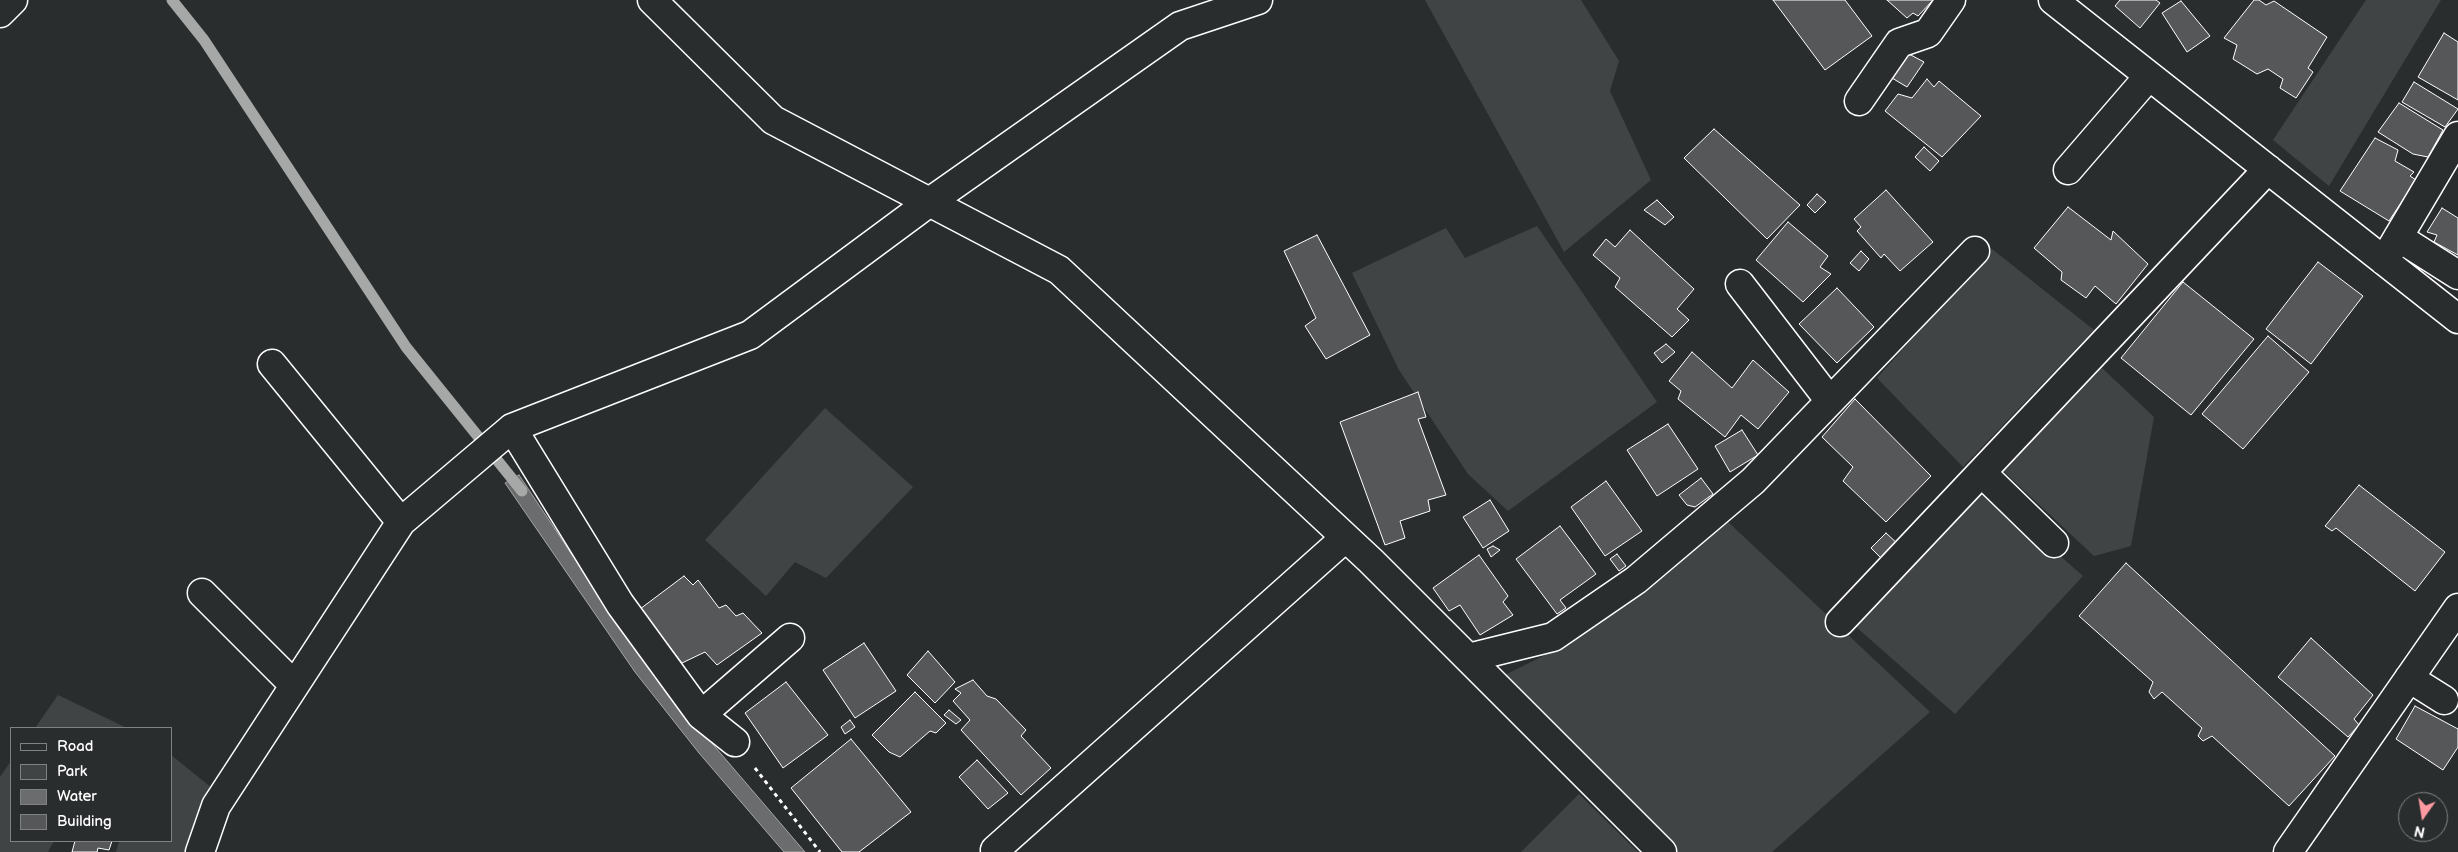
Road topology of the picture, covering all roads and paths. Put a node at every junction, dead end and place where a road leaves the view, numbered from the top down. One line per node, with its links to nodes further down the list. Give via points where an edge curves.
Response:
1 (13, 0): 6 (street)
2 (652, 0): 12 (street, via 773,120)
3 (1258, 0): 12 (street, via 1180,26)
4 (1951, 0): 8 (street, via 1928,33 1899,43)
5 (2053, 0): 7 (street)
6 (0, 13)
7 (2149, 76): 10 (street); 11 (street)
8 (1859, 101)
9 (2458, 136): 13 (street)
10 (2068, 170)
11 (2268, 170): 15 (street); 22 (street)
12 (930, 201): 21 (street, via 750,335); 24 (street, via 1059,270)
13 (2398, 237): 15 (street); 16 (street)
14 (1975, 251): 20 (street)
15 (2384, 261): 18 (street)
16 (2458, 275)
17 (1740, 284): 20 (street)
18 (2458, 319)
19 (272, 364): 23 (street)
20 (1830, 401): 30 (street, via 1753,480 1636,580 1553,637)
21 (512, 428): 23 (street); 34 (street, via 620,604)
22 (1982, 472): 25 (street); 28 (street)
23 (402, 522): 32 (street)
24 (1345, 538): 30 (street); 38 (street)
25 (2054, 543)
26 (202, 593): 32 (street)
27 (2458, 608): 31 (street)
28 (1840, 622)
29 (790, 638): 34 (street)
30 (1468, 658): 39 (street)
31 (2409, 678): 33 (street); 40 (street)
32 (294, 685): 36 (street, via 216,806)
33 (2444, 700)
34 (701, 715): 35 (street)
35 (735, 742): 37 (path)
36 (200, 852)
37 (820, 852)
38 (996, 852)
39 (1662, 852)
40 (2288, 852)

